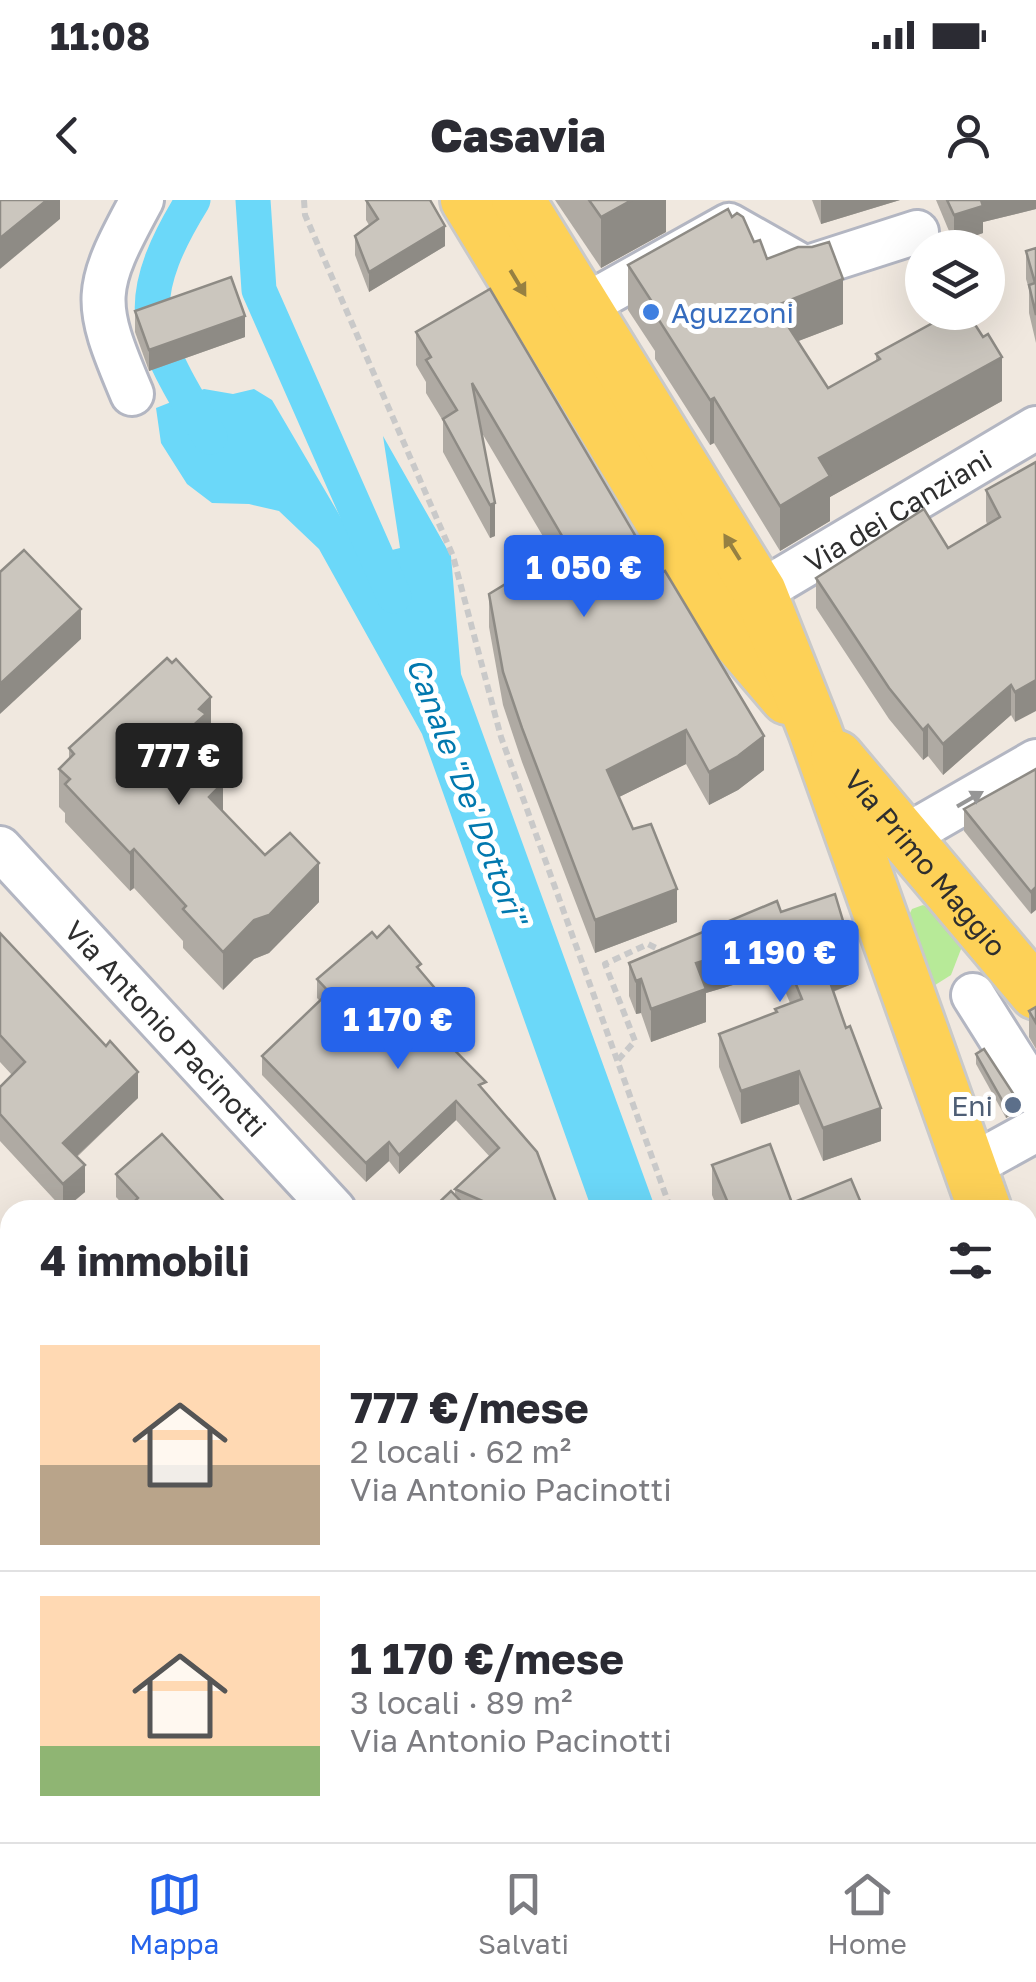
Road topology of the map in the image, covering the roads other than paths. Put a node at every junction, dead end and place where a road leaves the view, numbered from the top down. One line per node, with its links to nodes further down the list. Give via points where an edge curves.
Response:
1 (142, 200): 6 (street, via 116,247 101,306)
2 (467, 200): 9 (main road, Via Primo Maggio, one-way to 9, via 724,624)
3 (518, 200): 5 (main road)
4 (905, 236): 5 (street, via 805,268 729,225)
5 (584, 306): 8 (main road, one-way to 5)
6 (132, 394)
7 (1036, 428): 8 (street, Via dei Canziani)
8 (760, 592): 9 (main road)
9 (815, 731): 11 (main road, Via Primo Maggio); 14 (main road)
10 (1036, 761): 11 (street, one-way to 10)
11 (904, 837): 13 (main road, Via Primo Maggio)
12 (0, 848): 18 (street, Via Antonio Pacinotti)
13 (1009, 987): 14 (street); 15 (street)
14 (920, 1023): 17 (main road)
15 (1036, 1096)
16 (1036, 1130): 17 (street)
17 (977, 1188)
18 (325, 1200)

